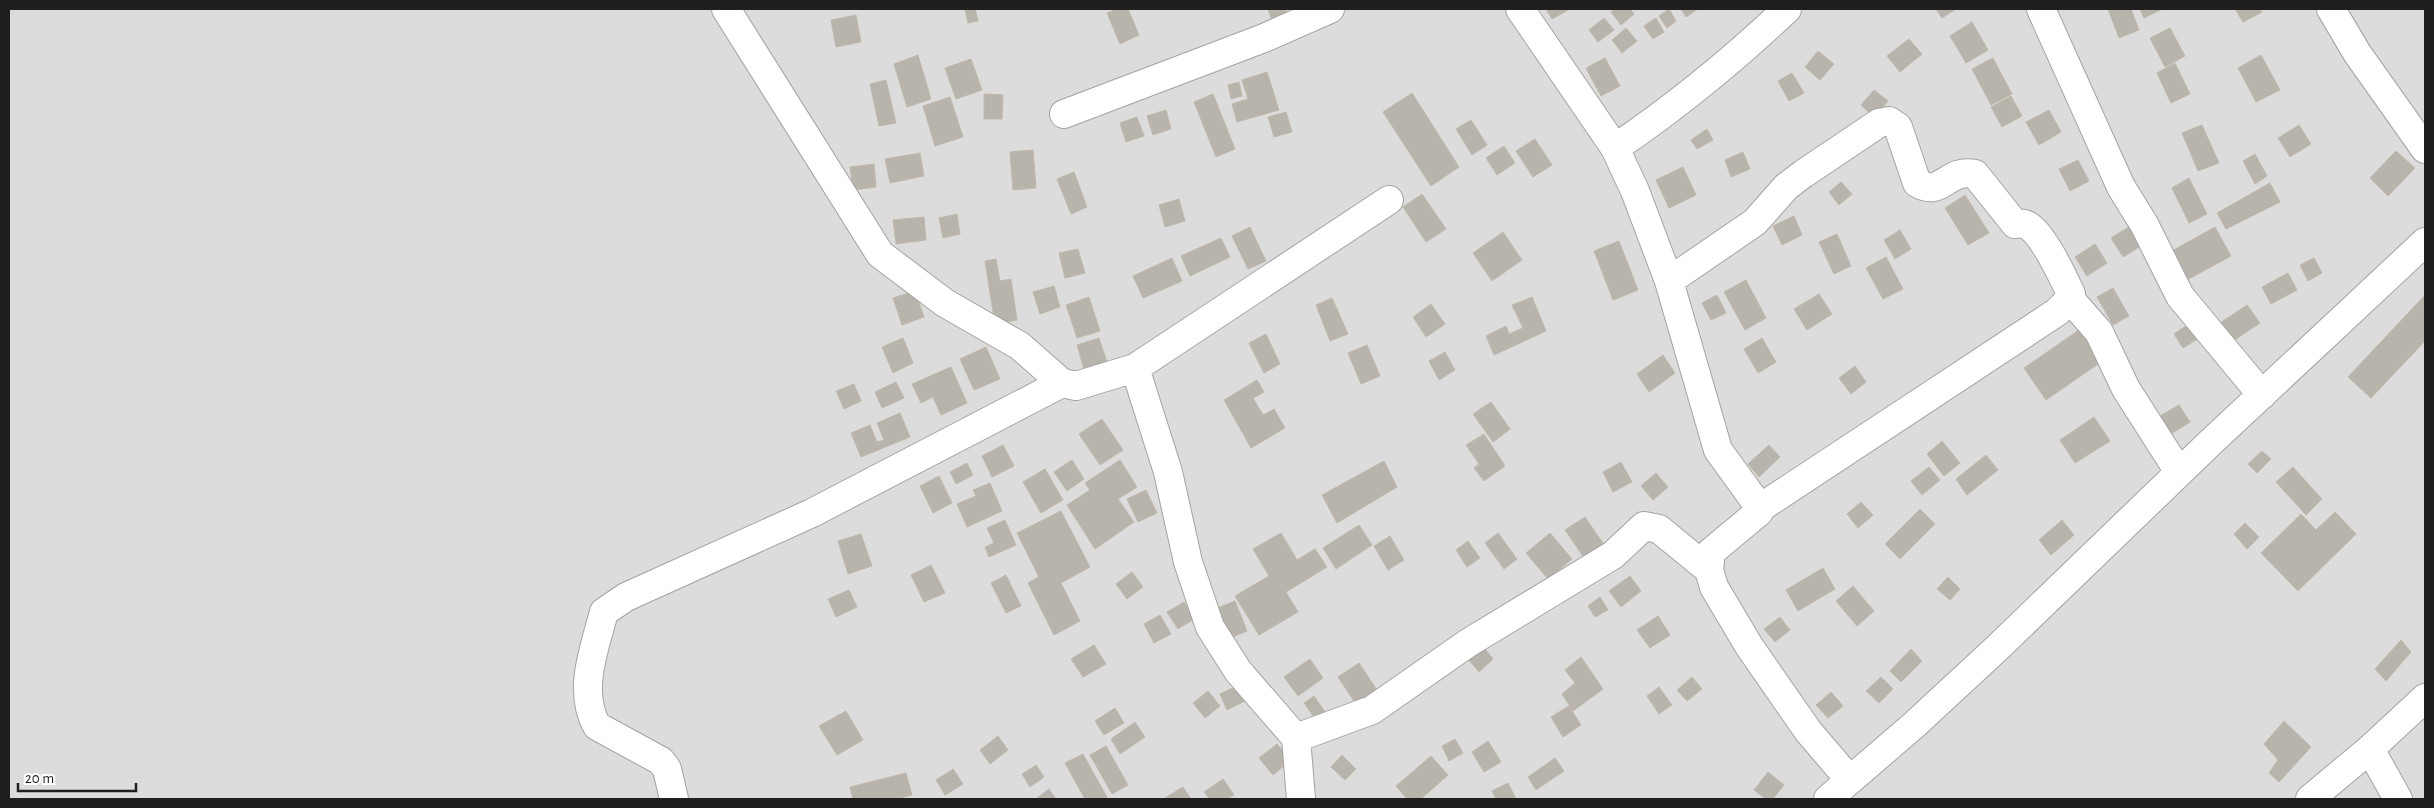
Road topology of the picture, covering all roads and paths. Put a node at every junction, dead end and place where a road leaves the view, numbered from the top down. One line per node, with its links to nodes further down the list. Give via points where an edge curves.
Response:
1 (726, 9): 15 (street, via 880,254 945,303 1020,346)
2 (1330, 9): 7 (street, via 1264,38)
3 (1520, 9): 8 (street)
4 (1787, 9): 8 (street, via 1740,54 1670,111)
5 (2041, 9): 16 (street, via 2121,186 2180,296)
6 (2331, 9): 9 (street, via 2357,53)
7 (1064, 114)
8 (1615, 148): 12 (street, via 1635,190)
9 (2425, 149)
10 (1390, 200): 14 (street)
11 (2425, 242): 16 (street)
12 (1669, 281): 13 (street, via 1755,222 1786,187 1803,174 1879,123 1889,121 1898,127 1917,183 1927,189 1937,187 1957,174 1975,174 2014,224 2030,226 2060,270 2071,294); 18 (street, via 1718,450)
13 (2070, 299): 17 (street, via 2099,332 2126,389); 18 (street, via 2057,312)
14 (1136, 368): 15 (street, via 1076,386); 21 (street, via 1168,472 1188,562 1210,627 1238,671)
15 (1062, 383): 24 (street, via 812,513 626,598 604,612 589,667 588,697 593,719 597,726 661,761 667,768)
16 (2262, 395): 17 (street)
17 (2179, 472): 23 (street, via 1987,658)
18 (1760, 508): 19 (street, via 1711,552)
19 (1709, 570): 21 (street, via 1659,528 1644,526 1612,556 1468,643 1372,710); 23 (street, via 1714,587 1749,646 1808,731)
20 (2425, 698): 22 (street)
21 (1296, 738): 25 (street)
22 (2370, 749): 27 (street); 28 (street)
23 (1850, 779): 26 (street)
24 (674, 799)
25 (1301, 799)
26 (1828, 799)
27 (2310, 799)
28 (2398, 799)

